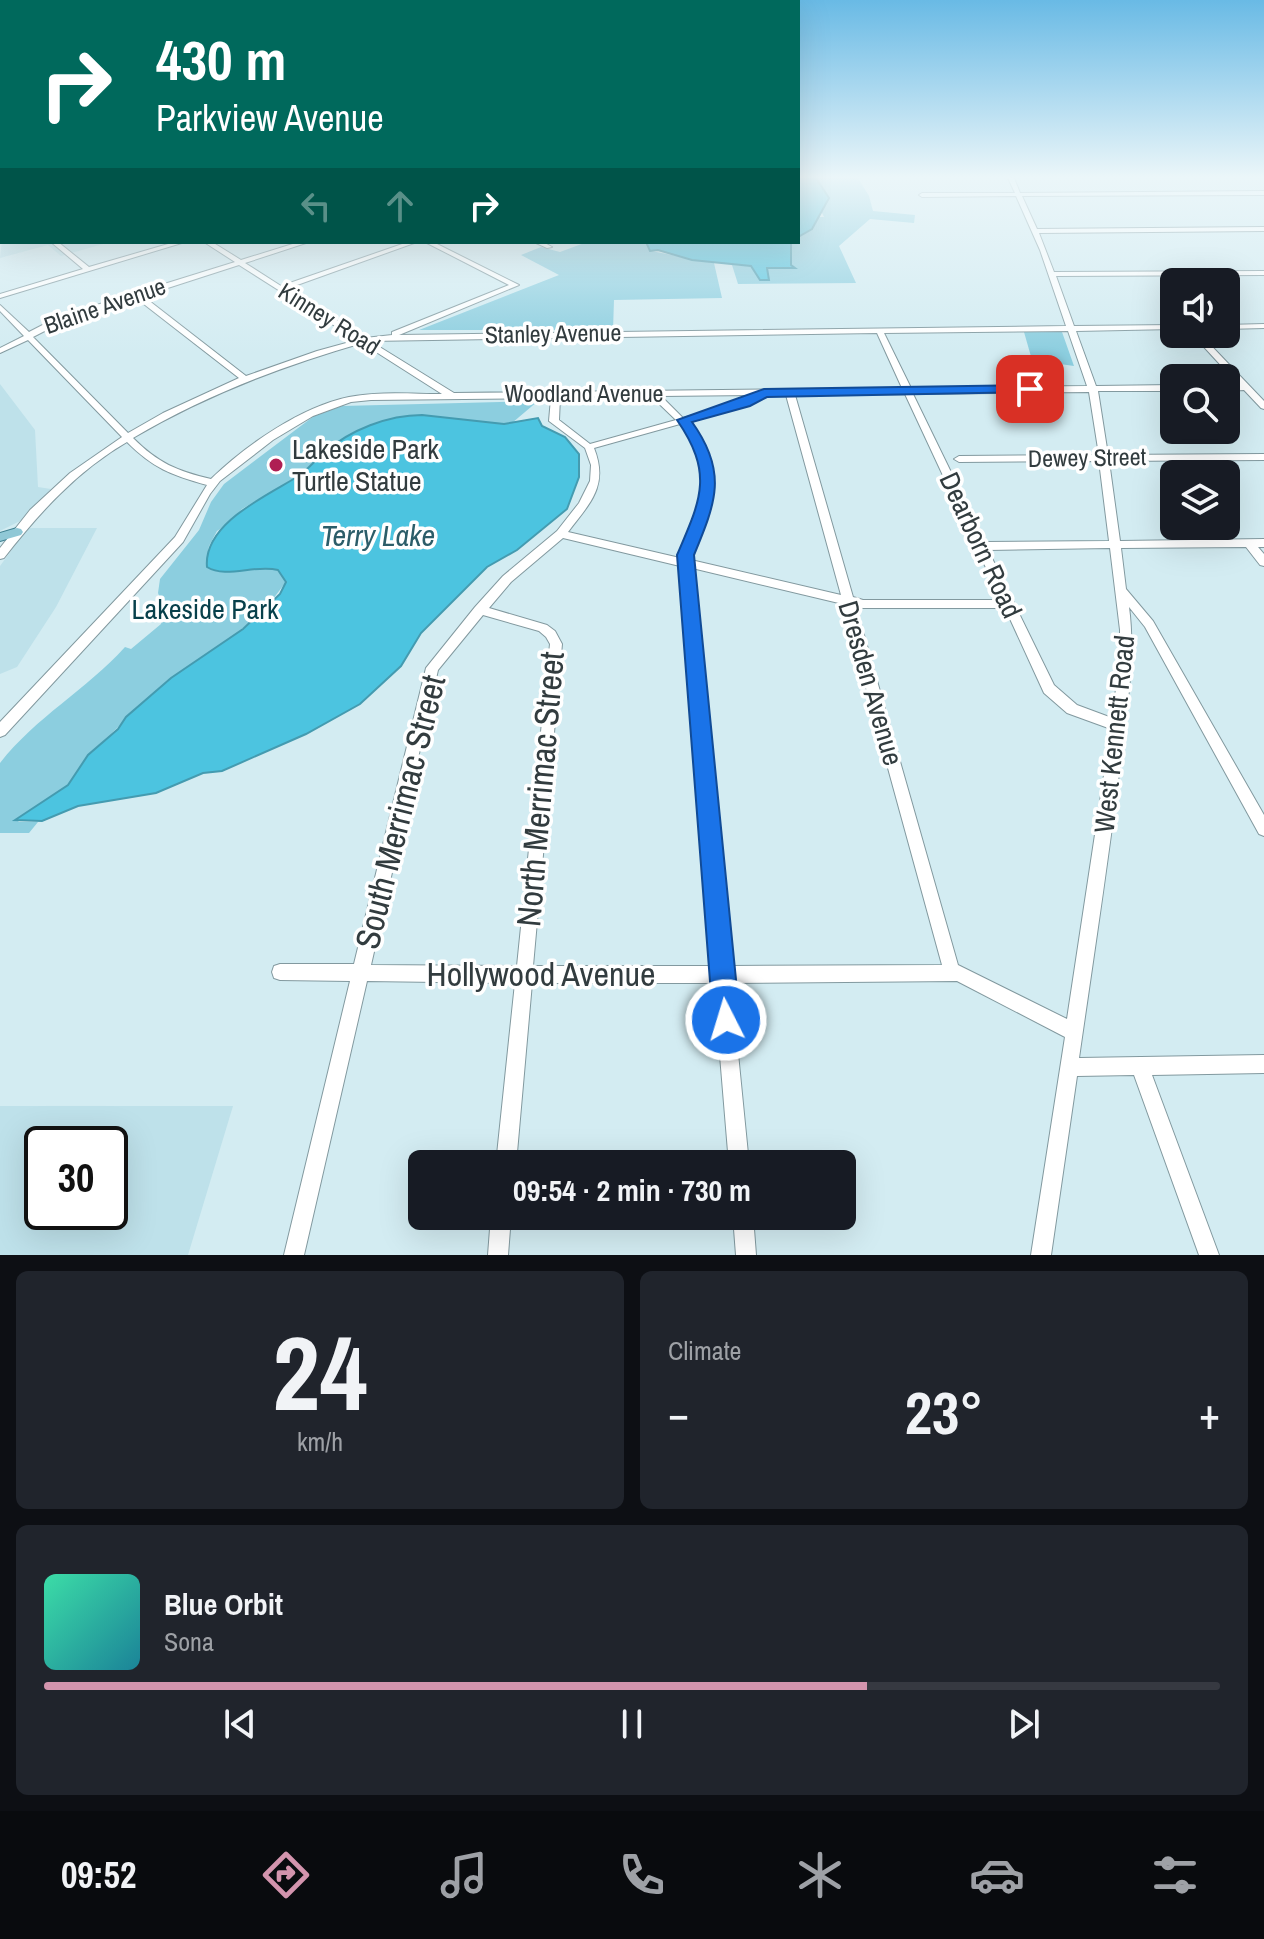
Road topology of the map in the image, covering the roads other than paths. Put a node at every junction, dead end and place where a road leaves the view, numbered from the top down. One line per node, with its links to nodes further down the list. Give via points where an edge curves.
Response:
1 (1037, 237): 13 (street, West Kennett Road)
2 (56, 244): 11 (street)
3 (175, 244): 11 (street)
4 (210, 244): 10 (street, Kinney Road)
5 (299, 244): 10 (street, Blaine Avenue)
6 (408, 244): 14 (street)
7 (432, 244): 24 (street, via 515,285)
8 (542, 244): 9 (street)
9 (549, 247)
10 (239, 262): 14 (street, Kinney Road); 15 (street, Blaine Avenue)
11 (88, 270): 16 (street)
12 (1264, 273): 13 (street)
13 (1052, 274): 21 (street, West Kennett Road)
14 (281, 288): 25 (street, Kinney Road)
15 (136, 294): 23 (street, Blaine Avenue); 28 (street)
16 (0, 296)
17 (0, 307): 23 (street)
18 (1264, 326): 20 (street)
19 (1160, 327): 21 (street, Stanley Avenue)
20 (1240, 327)
21 (1071, 328): 22 (street, Stanley Avenue); 31 (street, West Kennett Road)
22 (879, 330): 24 (street, Stanley Avenue); 33 (street, Dearborn Road)
23 (28, 335): 27 (street, Blaine Avenue); 41 (street)
24 (389, 336): 25 (street, Stanley Avenue)
25 (364, 340): 28 (street, Stanley Avenue); 38 (street, Kinney Road)
26 (1209, 348): 30 (street)
27 (0, 351)
28 (245, 379): 41 (street, Stanley Avenue)
29 (1240, 387): 30 (street)
30 (1247, 387): 39 (street)
31 (1093, 388): 32 (street, Woodland Avenue); 33 (street, Woodland Avenue); 44 (street, West Kennett Road)
32 (1160, 388)
33 (908, 391): 35 (street, Woodland Avenue); 53 (street, Dearborn Road)
34 (764, 393): 35 (street, Woodland Avenue); 36 (street, Woodland Avenue); 40 (street)
35 (790, 393): 58 (street, Dresden Avenue)
36 (653, 394): 37 (street, Woodland Avenue); 40 (street)
37 (556, 395): 38 (street, Woodland Avenue); 42 (street, via 554,421)
38 (452, 396): 46 (street, Woodland Avenue, via 366,397 329,404)
39 (1264, 406)
40 (683, 420): 42 (street); 56 (street, via 703,450 709,482 685,555)
41 (127, 438): 46 (street, via 162,467); 47 (street, Stanley Avenue, via 68,481)
42 (589, 447): 48 (street, South Merrimac Street, via 595,481)
43 (1264, 457): 44 (street, Dewey Street)
44 (1105, 458): 45 (street, Dewey Street); 52 (street, West Kennett Road)
45 (959, 459)
46 (213, 483): 62 (street, via 179,539)
47 (17, 532): 49 (main road); 54 (street, Stanley Avenue)
48 (561, 534): 56 (street); 60 (street, South Merrimac Street)
49 (0, 537)
50 (1264, 543): 51 (street)
51 (1250, 544): 52 (street); 55 (street)
52 (1116, 545): 53 (street); 57 (street, West Kennett Road)
53 (981, 546): 59 (street, Dearborn Road)
54 (0, 555)
55 (1264, 562)
56 (687, 563): 58 (street); 68 (street)
57 (1122, 591): 61 (street, West Kennett Road, via 1126,645); 63 (street, via 1149,624)
58 (848, 600): 59 (street); 66 (street, Dresden Avenue)
59 (1008, 604): 61 (street, Dearborn Road, via 1051,692 1072,709)
60 (479, 610): 65 (street, South Merrimac Street, via 431,672); 67 (street, North Merrimac Street, via 543,628 556,644)
61 (1117, 726): 69 (street, West Kennett Road)
62 (0, 731)
63 (1264, 829)
64 (280, 972): 65 (street, Hollywood Avenue)
65 (360, 972): 67 (street, Hollywood Avenue); 77 (street, South Merrimac Street)
66 (952, 972): 68 (street, Hollywood Avenue); 69 (street, Hollywood Avenue)
67 (524, 975): 68 (street, Hollywood Avenue); 73 (street, North Merrimac Street)
68 (723, 975): 74 (street)
69 (1074, 1032): 72 (street, West Kennett Road)
70 (1264, 1064): 71 (street)
71 (1140, 1066): 72 (street); 81 (street)
72 (1069, 1067): 80 (street, West Kennett Road)
73 (507, 1150)
74 (738, 1150)
75 (500, 1230): 78 (street)
76 (744, 1230): 79 (street)
77 (294, 1255)
78 (498, 1255)
79 (746, 1255)
80 (1041, 1255)
81 (1209, 1255)

